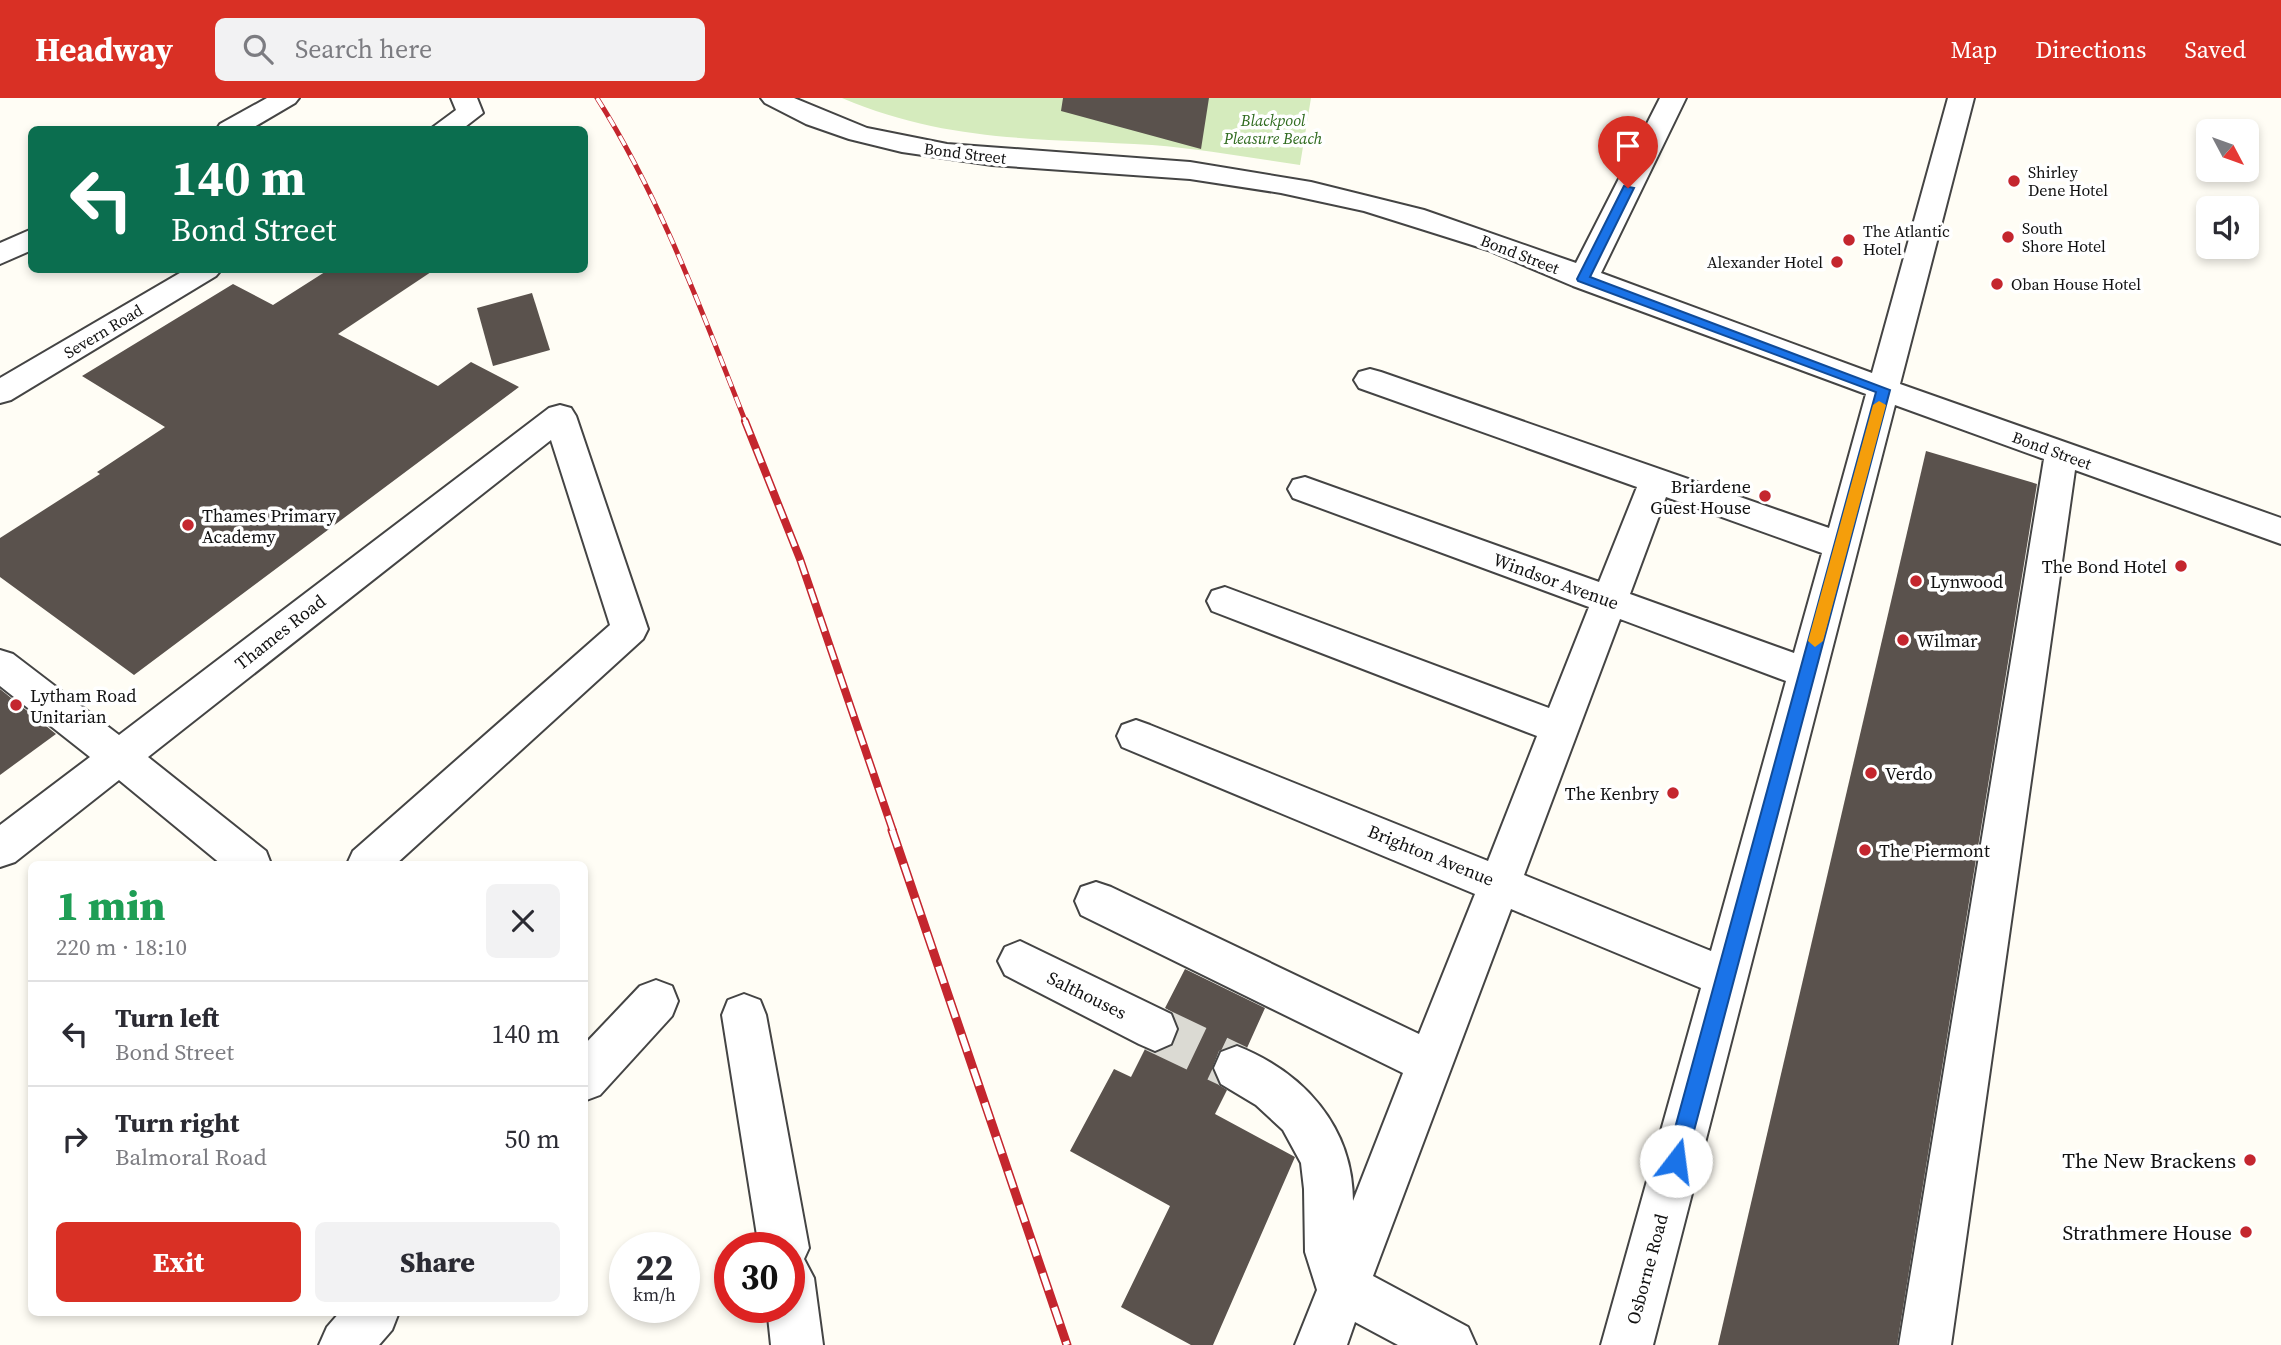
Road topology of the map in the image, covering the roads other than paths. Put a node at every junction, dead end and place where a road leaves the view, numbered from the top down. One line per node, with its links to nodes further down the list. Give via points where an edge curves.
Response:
1 (286, 98): 6 (street)
2 (774, 98): 11 (street, Bond Street, via 830,124 936,151 1195,171 1370,204 1440,224)
3 (1673, 98): 11 (street)
4 (1961, 98): 14 (street, Osborne Road)
5 (467, 105): 7 (street)
6 (236, 126)
7 (446, 126)
8 (28, 239): 9 (street)
9 (0, 255)
10 (200, 273): 12 (street, Severn Road)
11 (1583, 279): 14 (street, Bond Street)
12 (8, 377)
13 (1370, 380): 16 (street)
14 (1883, 390): 15 (street, Bond Street); 19 (street, Osborne Road)
15 (2061, 453): 18 (street, Bond Street); 49 (street)
16 (1656, 480): 19 (street); 20 (street)
17 (1305, 489): 20 (street, Windsor Avenue)
18 (2281, 531)
19 (1841, 546): 23 (street, Osborne Road)
20 (1609, 600): 23 (street, Windsor Avenue); 24 (street)
21 (1225, 601): 24 (street)
22 (0, 665): 26 (street)
23 (1807, 673): 33 (street, Osborne Road)
24 (1559, 728): 30 (street)
25 (1136, 736): 30 (street, Brighton Avenue)
26 (119, 757): 27 (street, Thames Road); 28 (street); 29 (street, Thames Road, via 560,416 630,629)
27 (0, 849)
28 (247, 861)
29 (371, 861)
30 (1499, 883): 33 (street, Brighton Avenue); 37 (street)
31 (1096, 901): 37 (street)
32 (1020, 961): 36 (street, Salthouses)
33 (1725, 977): 48 (street, Osborne Road)
34 (656, 1000): 39 (street)
35 (744, 1015): 40 (street)
36 (1155, 1029)
37 (1429, 1062): 41 (street)
38 (1237, 1068): 41 (street, via 1292,1105 1319,1140 1328,1186 1329,1261)
39 (588, 1075)
40 (781, 1232)
41 (1344, 1288): 46 (street); 47 (street)
42 (370, 1316): 44 (street)
43 (794, 1323): 45 (street)
44 (345, 1345)
45 (797, 1345)
46 (1321, 1345)
47 (1450, 1345)
48 (1627, 1345)
49 (1925, 1345)

